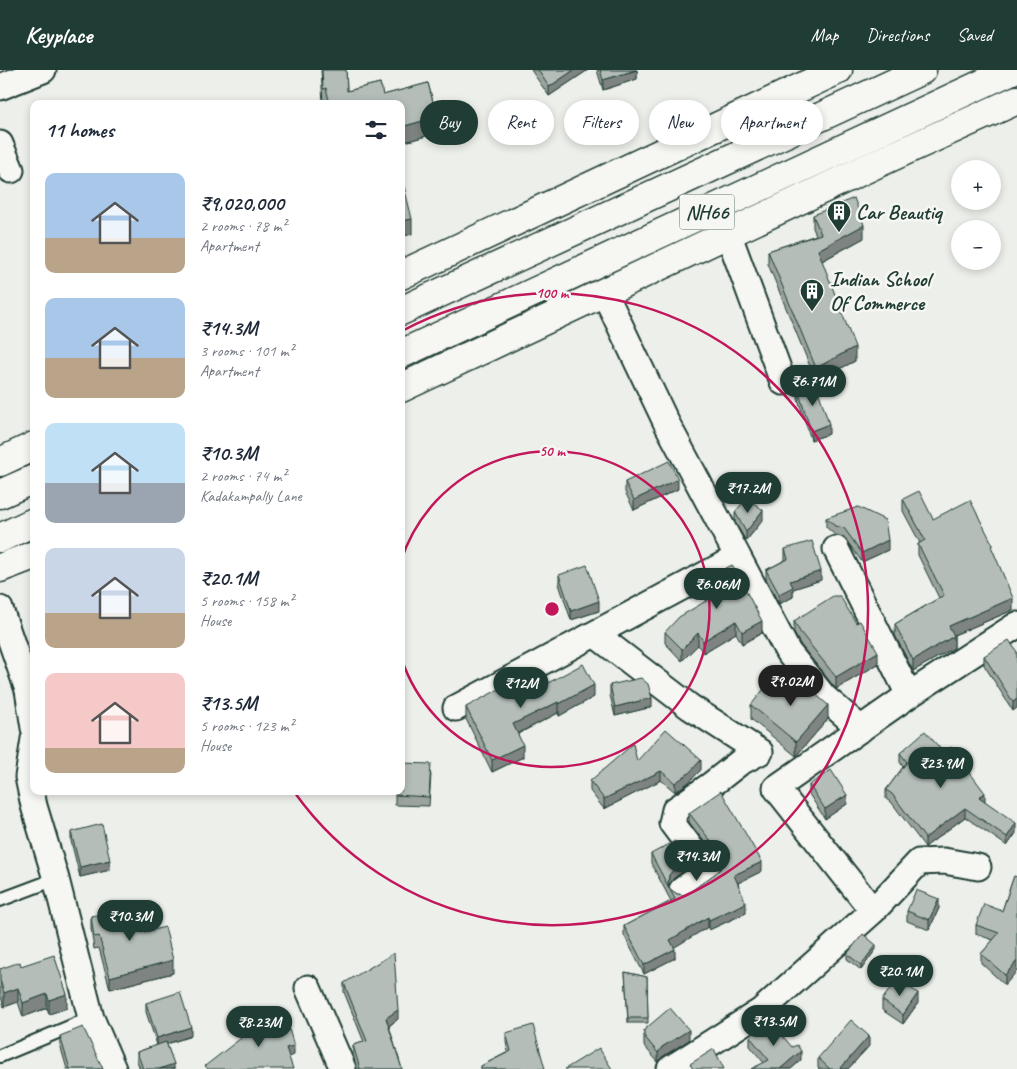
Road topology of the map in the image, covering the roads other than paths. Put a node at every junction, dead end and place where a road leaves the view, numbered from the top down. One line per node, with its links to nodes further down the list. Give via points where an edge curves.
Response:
1 (43, 70): 5 (street)
2 (838, 70): 10 (main road)
3 (922, 70): 12 (main road, NH66)
4 (1012, 70): 13 (main road, NH66)
5 (0, 87)
6 (1017, 100): 9 (main road)
7 (0, 144): 8 (street)
8 (11, 170)
9 (728, 233): 11 (main road); 14 (street)
10 (405, 273)
11 (604, 292): 15 (main road); 24 (street, via 666,422)
12 (405, 309)
13 (405, 352)
14 (783, 382)
15 (405, 386)
16 (30, 448): 17 (main road)
17 (0, 462)
18 (30, 481): 19 (main road)
19 (0, 494)
20 (30, 524): 21 (main road)
21 (0, 538)
22 (836, 549): 29 (street)
23 (30, 557): 25 (main road)
24 (738, 557): 28 (street); 32 (street, via 788,652 824,697)
25 (0, 568)
26 (0, 609): 30 (street)
27 (1017, 625): 29 (street)
28 (596, 635): 31 (street); 33 (street, via 690,707)
29 (909, 695): 32 (street)
30 (30, 703)
31 (456, 708)
32 (861, 729): 36 (street)
33 (760, 752): 36 (street); 40 (street, via 738,763 675,810 672,823 708,870)
34 (30, 764): 35 (street)
35 (30, 787)
36 (776, 788): 42 (street)
37 (32, 795): 39 (street)
38 (978, 867): 42 (street, via 944,861 919,862)
39 (56, 879): 41 (lane); 44 (street)
40 (682, 890)
41 (0, 900)
42 (873, 911): 48 (street, via 761,1011)
43 (308, 988): 47 (street)
44 (91, 1018): 45 (lane); 46 (street)
45 (0, 1056)
46 (113, 1069)
47 (343, 1069)
48 (670, 1069)

